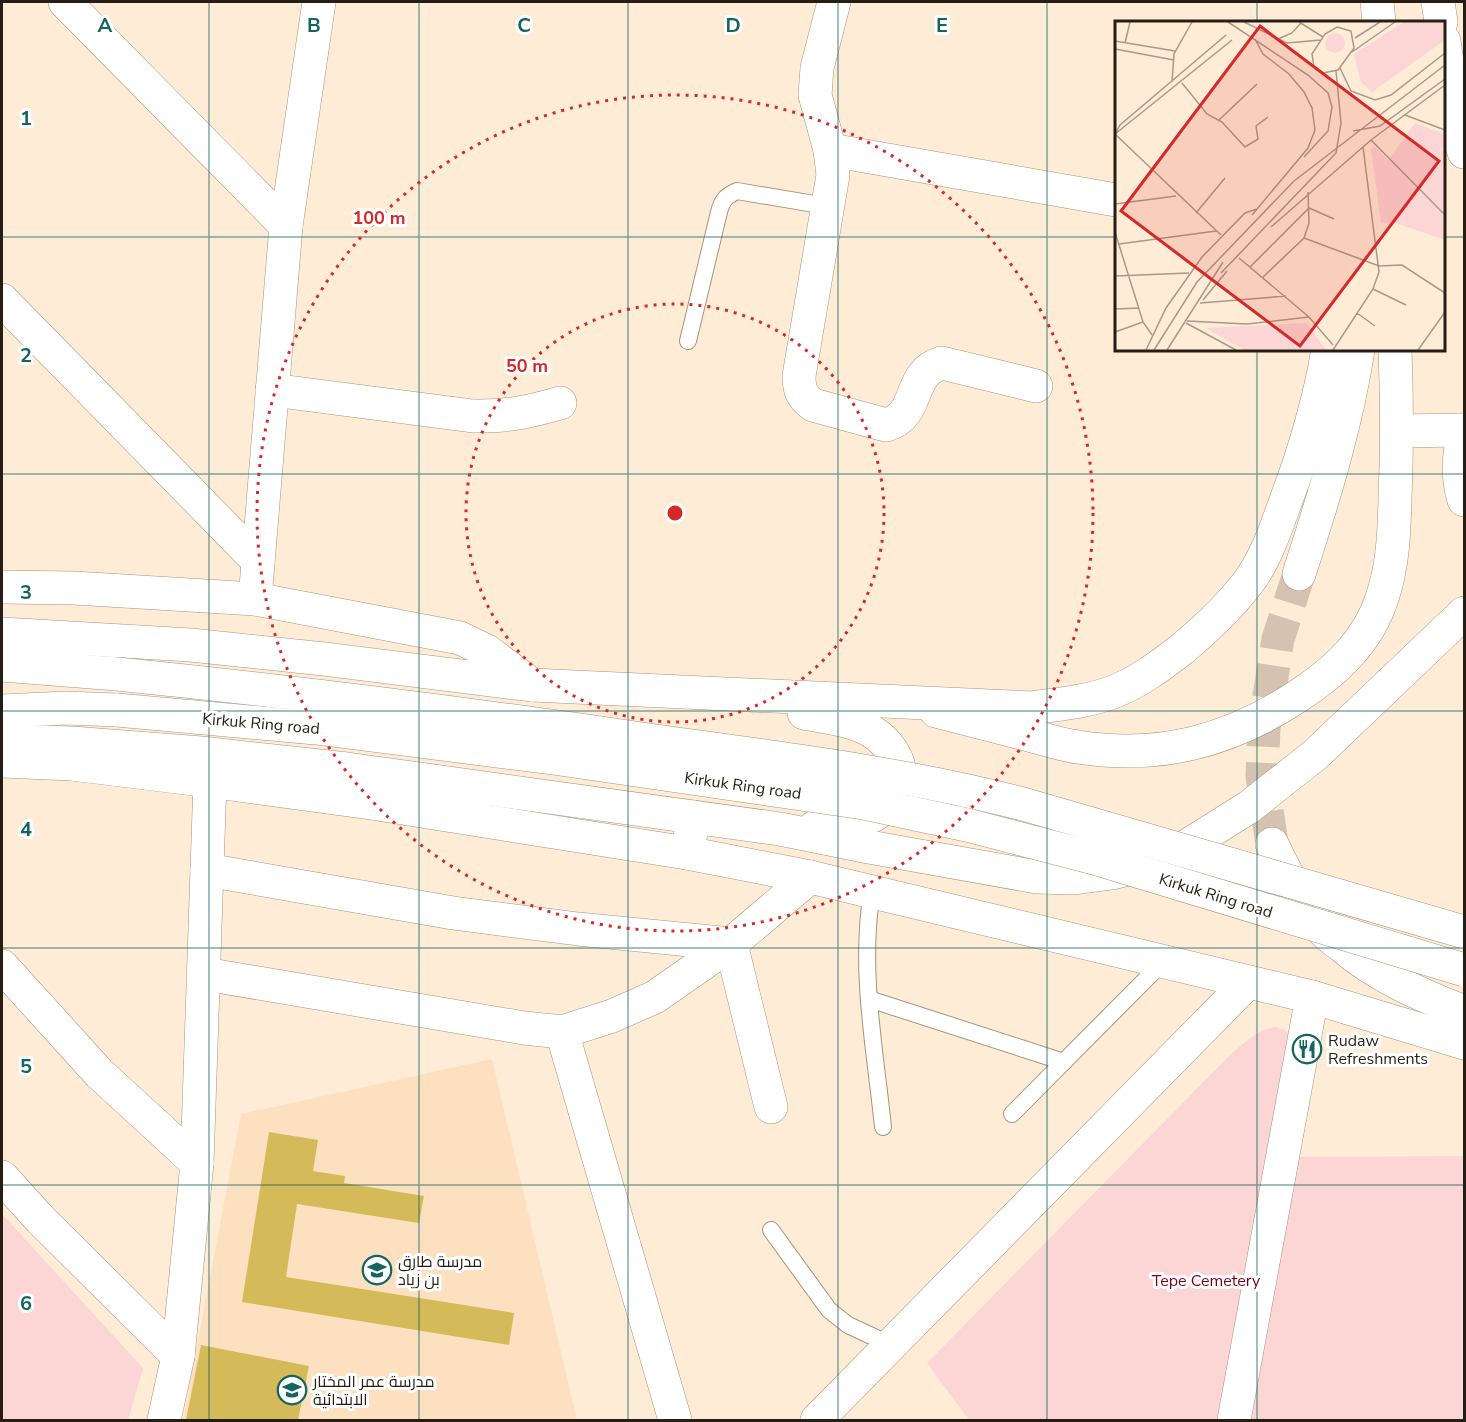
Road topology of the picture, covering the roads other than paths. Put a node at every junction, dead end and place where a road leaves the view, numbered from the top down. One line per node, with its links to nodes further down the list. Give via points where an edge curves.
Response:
1 (65, 2): 13 (main road)
2 (319, 2): 13 (main road)
3 (834, 2): 10 (main road, via 817,68 815,95)
4 (1377, 2): 6 (main road)
5 (1438, 2): 7 (main road)
6 (1378, 21)
7 (1441, 21)
8 (1445, 51): 9 (main road)
9 (1462, 140)
10 (830, 150): 11 (main road); 12 (main road, via 833,175)
11 (1115, 200)
12 (826, 206): 15 (lane, via 737,191 728,195 719,212); 19 (main road, via 799,376 804,398 813,405 886,425 905,415 923,373 942,363)
13 (286, 226): 20 (main road)
14 (2, 300): 25 (main road)
15 (688, 340)
16 (1328, 351): 34 (main road, via 1320,395 1271,542 1236,597 1195,638 1146,676 1112,692 1075,702 1032,708)
17 (1358, 351): 26 (main road, via 1336,454)
18 (1395, 351): 22 (main road)
19 (1036, 386)
20 (272, 390): 21 (main road, via 473,416 527,413); 25 (main road)
21 (560, 403)
22 (1398, 431): 23 (main road); 34 (main road, via 1390,570 1382,600 1350,654 1328,676 1269,715 1195,744 1116,752 1076,747)
23 (1464, 432): 24 (main road, via 1458,467)
24 (1464, 500)
25 (258, 561): 28 (main road)
26 (1299, 574)
27 (2, 587): 28 (main road)
28 (255, 599): 32 (main road, via 460,638 487,651)
29 (1464, 613): 40 (main road, via 1283,782 1214,830 1148,864 1074,878 1037,877)
30 (2, 634): 32 (main road, via 191,645)
31 (2, 665): 46 (main road, Kirkuk Ring road, bridge, via 292,692 492,717 965,789)
32 (531, 685): 33 (main road)
33 (706, 693): 34 (main road); 40 (main road, via 870,730 885,742 900,763 898,788 874,816 842,825)
34 (901, 702)
35 (2, 711): 50 (main road, Kirkuk Ring road, bridge, via 117,710 316,728 864,802 1094,858)
36 (2, 741): 39 (main road, via 201,753 347,769)
37 (2, 762): 38 (main road, via 72,764)
38 (210, 781): 42 (main road); 43 (main road)
39 (694, 817): 40 (main road); 42 (main road)
40 (780, 829)
41 (1272, 844): 55 (main road, via 1291,884 1323,930 1380,974)
42 (687, 853): 44 (main road)
43 (207, 870): 47 (main road, via 453,914); 51 (main road)
44 (810, 877): 45 (main road); 47 (main road)
45 (872, 892): 48 (main road); 54 (lane, via 866,942)
46 (1464, 933)
47 (731, 944): 56 (main road, via 655,997); 59 (main road)
48 (1163, 962): 52 (main road); 58 (lane)
49 (2, 966): 62 (main road, via 99,1073)
50 (1464, 970)
51 (205, 974): 56 (main road); 62 (main road)
52 (1248, 982): 53 (main road); 65 (main road)
53 (1312, 997): 57 (main road); 70 (main road)
54 (869, 999): 58 (lane); 61 (lane)
55 (1464, 1012)
56 (562, 1032): 68 (main road)
57 (1464, 1043)
58 (1064, 1062): 60 (lane)
59 (771, 1107)
60 (1012, 1114)
61 (883, 1127)
62 (197, 1163): 66 (main road)
63 (2, 1177): 66 (main road)
64 (771, 1230): 65 (lane, via 829,1310 848,1325)
65 (891, 1345): 69 (main road)
66 (178, 1356): 67 (main road)
67 (164, 1420)
68 (675, 1420)
69 (817, 1420)
70 (1234, 1420)

